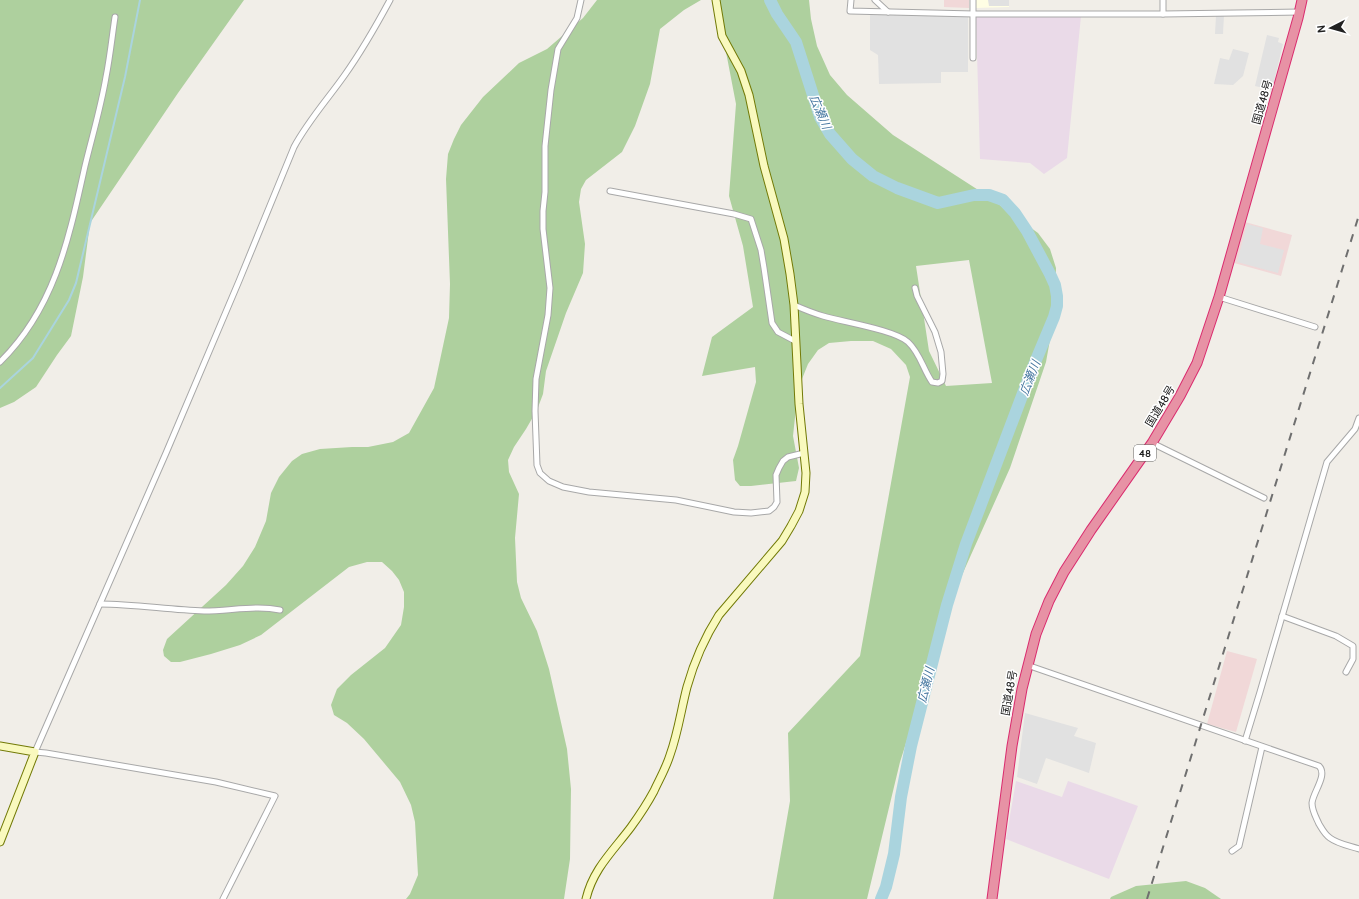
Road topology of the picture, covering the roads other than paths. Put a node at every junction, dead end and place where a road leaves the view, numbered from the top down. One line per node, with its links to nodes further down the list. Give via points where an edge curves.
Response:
1 (390, 0): 26 (street, via 343,77 304,129 294,147)
2 (581, 0): 24 (street, via 577,18 558,49 546,139 543,229 550,288 548,315 536,379 536,465 549,481 563,487 676,500 751,513 769,512 774,507 777,502 776,475 779,468 788,457)
3 (716, 0): 18 (street, via 722,36 741,71 749,95 764,166 784,239)
4 (851, 0): 9 (street, via 850,11)
5 (876, 0): 9 (street)
6 (974, 0): 11 (street)
7 (1163, 0): 12 (street)
8 (1302, 0): 10 (highway, 国道48号 / 48)
9 (888, 12): 11 (street)
10 (1300, 12): 12 (street); 17 (highway, 国道48号 / 48)
11 (974, 14): 12 (street); 14 (street)
12 (1163, 14)
13 (115, 17): 21 (street, via 106,78 69,236 57,273 25,333)
14 (973, 58)
15 (610, 191): 20 (street, via 751,219 761,250 772,323 778,332)
16 (915, 288): 18 (street, via 941,352 943,374 942,381 938,383 932,382 916,351 902,337 822,316)
17 (1219, 297): 19 (street); 23 (highway, 国道48号 / 48, via 1197,363)
18 (794, 305): 20 (street)
19 (1315, 327)
20 (795, 341): 24 (street)
21 (0, 362)
22 (1359, 418): 28 (street, via 1356,429 1327,462)
23 (1152, 443): 25 (street); 29 (highway, 国道48号 / 48, via 1064,572 1039,626)
24 (804, 453): 39 (street, via 805,492 800,511 782,541 712,626 693,668 670,756 662,775 631,827 596,872)
25 (1264, 498)
26 (100, 604): 27 (street, via 202,611 267,607); 34 (street)
27 (280, 610)
28 (1282, 616): 30 (street, via 1336,636 1353,646 1353,659); 31 (street)
29 (1027, 665): 31 (street); 40 (highway, 国道48号 / 48, via 1012,746)
30 (1346, 672)
31 (1245, 741): 33 (street)
32 (0, 746): 34 (street)
33 (1262, 747): 36 (street, via 1321,768 1322,775 1312,802 1316,818 1330,838); 37 (street, via 1239,846)
34 (35, 752): 35 (street); 38 (street, via 216,782 275,796)
35 (0, 842)
36 (1359, 849)
37 (1232, 852)
38 (223, 899)
39 (586, 899)
40 (992, 899)

